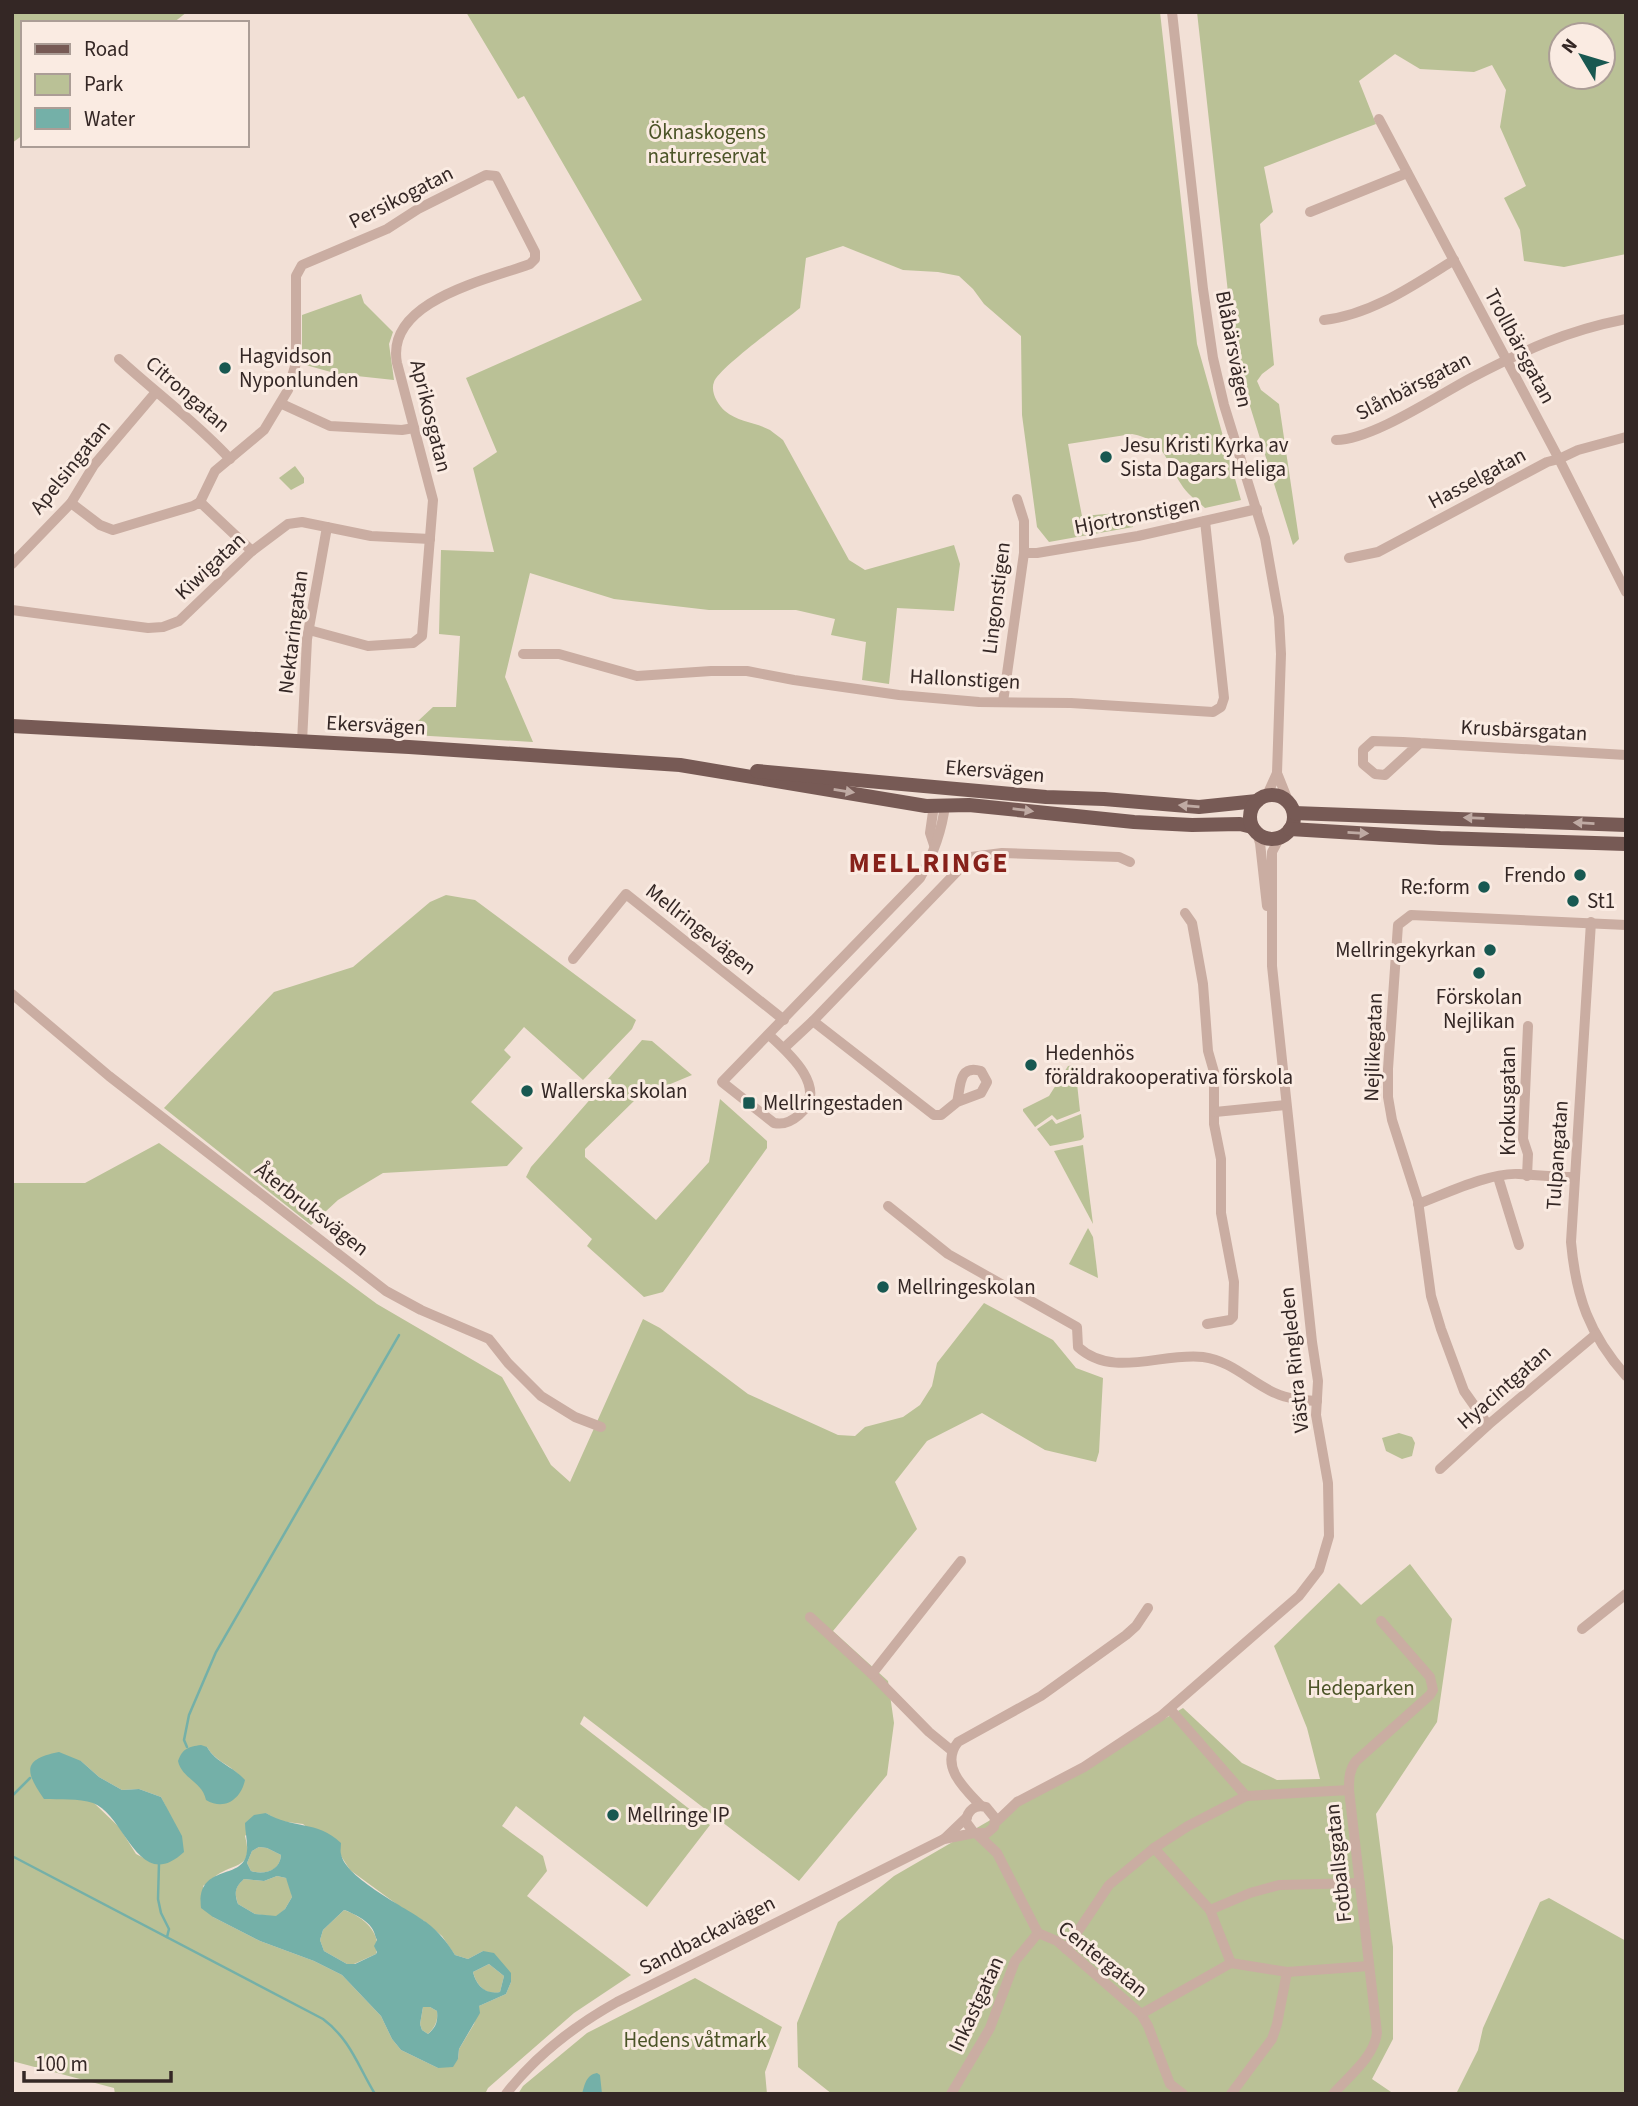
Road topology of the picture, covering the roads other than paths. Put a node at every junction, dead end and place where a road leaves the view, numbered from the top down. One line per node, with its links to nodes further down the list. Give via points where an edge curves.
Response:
1 (1172, 12): 21 (street, Blåbärsvägen, via 1213,358)
2 (1379, 119): 3 (street, Trollbärsgatan)
3 (1407, 173): 5 (street); 6 (street, Trollbärsgatan)
4 (498, 179): 12 (street, Persikogatan, via 486,175 387,229 302,265 296,276 296,363); 13 (street, Aprikosgatan, via 535,259 437,298 403,328 396,357)
5 (1310, 212)
6 (1454, 260): 8 (street, via 1354,315); 10 (street, Trollbärsgatan)
7 (1626, 319): 10 (street, Slånbärsgatan, via 1554,338)
8 (1324, 320)
9 (119, 359): 11 (street, Citrongatan)
10 (1506, 360): 15 (street, Slånbärsgatan, via 1373,431); 17 (street, Trollbärsgatan)
11 (156, 392): 16 (street, Citrongatan, via 199,426); 20 (street, Apelsingatan, via 94,465)
12 (282, 404): 13 (street, via 330,426); 16 (street, Persikogatan, via 264,430)
13 (414, 428): 24 (street, Aprikosgatan, via 433,499)
14 (1626, 437): 17 (street, Hasselgatan)
15 (1336, 440)
16 (230, 459): 19 (street, Persikogatan, via 215,471)
17 (1559, 459): 27 (street, Hasselgatan, via 1378,552); 29 (street, Trollbärsgatan)
18 (1017, 499): 26 (street, Lingonstigen, via 1024,522)
19 (200, 502): 20 (street, via 116,530 104,528); 25 (street)
20 (71, 503): 28 (street, Apelsingatan)
21 (1257, 509): 22 (street, Hjortronstigen); 39 (street, Blåbärsvägen, via 1279,617)
22 (1205, 522): 26 (street, Hjortronstigen); 33 (street, Hallonstigen, via 1224,698 1221,707 1213,712)
23 (327, 527): 24 (street, Kiwigatan, via 375,537); 25 (street, Kiwigatan, via 293,523); 31 (street, Nektaringatan)
24 (430, 539): 31 (street, Aprikosgatan, via 419,640 368,646)
25 (253, 551): 30 (street, Kiwigatan, via 184,616 163,627)
26 (1024, 553): 33 (street, Lingonstigen)
27 (1349, 558)
28 (12, 564)
29 (1624, 585)
30 (12, 610)
31 (309, 630): 35 (street, Nektaringatan)
32 (523, 654): 33 (street, Hallonstigen, via 559,654 637,677 747,671 899,695)
33 (1003, 702)
34 (15, 728): 35 (main road, Ekersvägen)
35 (302, 742): 38 (main road, Ekersvägen)
36 (1420, 743): 36 (street, Krusbärsgatan, via 1385,775 1375,774 1363,764 1363,750 1373,741); 37 (street, Krusbärsgatan)
37 (1626, 755)
38 (728, 771): 40 (main road, Ekersvägen); 42 (main road, Ekersvägen, one-way to 42, via 901,803)
39 (1277, 772): 41 (street, Blåbärsvägen); 43 (street, Blåbärsvägen)
40 (942, 787): 41 (main road, Ekersvägen, one-way to 40, via 1199,807); 42 (main road)
41 (1262, 798): 43 (main road, via 1278,796); 45 (main road, via 1249,815)
42 (940, 805): 45 (main road, Ekersvägen, one-way to 45, via 1135,822 1240,824); 55 (street, via 940,835 920,878)
43 (1291, 808): 44 (main road, one-way to 43); 46 (main road)
44 (1626, 825)
45 (1254, 830): 46 (main road, via 1269,839); 49 (street, Västra Ringleden)
46 (1285, 833): 47 (main road, one-way to 47); 49 (street, Västra Ringleden, via 1272,852)
47 (1626, 844)
48 (1130, 862): 56 (street, via 1119,857 1002,853 971,857)
49 (1269, 887): 61 (street, Västra Ringleden)
50 (1185, 913): 62 (street, via 1192,923 1203,984)
51 (1591, 922): 52 (street, Nejlikegatan); 65 (street, Tulpangatan); 66 (street, Nejlikegatan, via 1411,915 1398,925 1388,1097)
52 (1626, 925)
53 (573, 959): 55 (street, Mellringevägen, via 626,894)
54 (12, 994): 74 (street, Återbruksvägen, via 109,1076 379,1286 489,1339 541,1396 575,1418)
55 (784, 1020): 58 (street)
56 (813, 1021): 59 (street); 60 (street, via 934,1115 949,1111)
57 (1528, 1026): 63 (street, Krokusgatan, via 1523,1139)
58 (769, 1035): 59 (street); 59 (street, via 722,1082 782,1125 805,1110 810,1097 803,1068)
59 (784, 1048)
60 (957, 1102)
61 (1286, 1105): 62 (street); 72 (street, Västra Ringleden)
62 (1215, 1112): 69 (street, via 1221,1213 1231,1258 1234,1307 1230,1320)
63 (1527, 1176): 64 (street, Krokusgatan); 65 (street, Krokusgatan)
64 (1498, 1177): 66 (street, Krokusgatan); 68 (street)
65 (1574, 1177): 70 (street, Tulpangatan, via 1573,1269)
66 (1418, 1204): 73 (street, Nejlikegatan, via 1431,1296 1441,1329 1464,1391)
67 (888, 1206): 72 (street, via 948,1254 1077,1327 1079,1347 1097,1358 1125,1363 1206,1357 1241,1371 1280,1395)
68 (1519, 1245)
69 (1206, 1324)
70 (1595, 1335): 71 (street, Tulpangatan); 73 (street, Hyacintgatan)
71 (1626, 1376)
72 (1317, 1401): 83 (street, Västra Ringleden, via 1330,1518 1323,1562 1313,1581 1289,1606)
73 (1488, 1425): 75 (street, Hyacintgatan)
74 (601, 1427)
75 (1440, 1469)
76 (961, 1561): 82 (street)
77 (1626, 1594): 81 (street)
78 (1148, 1608): 84 (street, via 1126,1636 1041,1696)
79 (810, 1617): 82 (street)
80 (1381, 1621): 86 (street, via 1430,1677 1433,1690 1352,1766)
81 (1583, 1629)
82 (872, 1674): 84 (street)
83 (1170, 1709): 87 (street); 88 (street, via 1105,1755)
84 (951, 1750): 85 (street, via 950,1762)
85 (963, 1786): 89 (street); 90 (street)
86 (1349, 1790): 87 (street, Fotballsgatan); 96 (street, Fotballsgatan)
87 (1246, 1796): 94 (street)
88 (1017, 1802): 89 (street); 91 (street)
89 (984, 1806): 90 (street, via 972,1808); 91 (street, via 994,1814)
90 (968, 1815): 92 (street, via 968,1827); 93 (street, Sandbackavägen)
91 (994, 1825): 92 (street, via 987,1833); 95 (street, Centergatan)
92 (976, 1834): 93 (street, Sandbackavägen); 95 (street, Centergatan)
93 (944, 1839): 105 (street, Sandbackavägen, via 602,2011 544,2052)
94 (1154, 1848): 97 (street); 99 (street, via 1109,1885)
95 (997, 1853): 98 (street, Centergatan)
96 (1360, 1883): 97 (street, via 1279,1885); 101 (street, Fotballsgatan)
97 (1209, 1910): 100 (street)
98 (1038, 1933): 99 (street, Centergatan); 106 (street, Inkastgatan, via 1015,1961 990,2028)
99 (1066, 1949): 103 (street, Centergatan)
100 (1231, 1963): 102 (street); 103 (street)
101 (1368, 1966): 102 (street); 110 (street, Fotballsgatan, via 1376,2042)
102 (1287, 1972): 109 (street, via 1272,2039)
103 (1141, 2014): 104 (street, Centergatan)
104 (1170, 2084): 107 (street); 108 (street)
105 (506, 2094)
106 (951, 2094)
107 (1161, 2094)
108 (1184, 2094)
109 (1231, 2094)
110 (1334, 2094)

